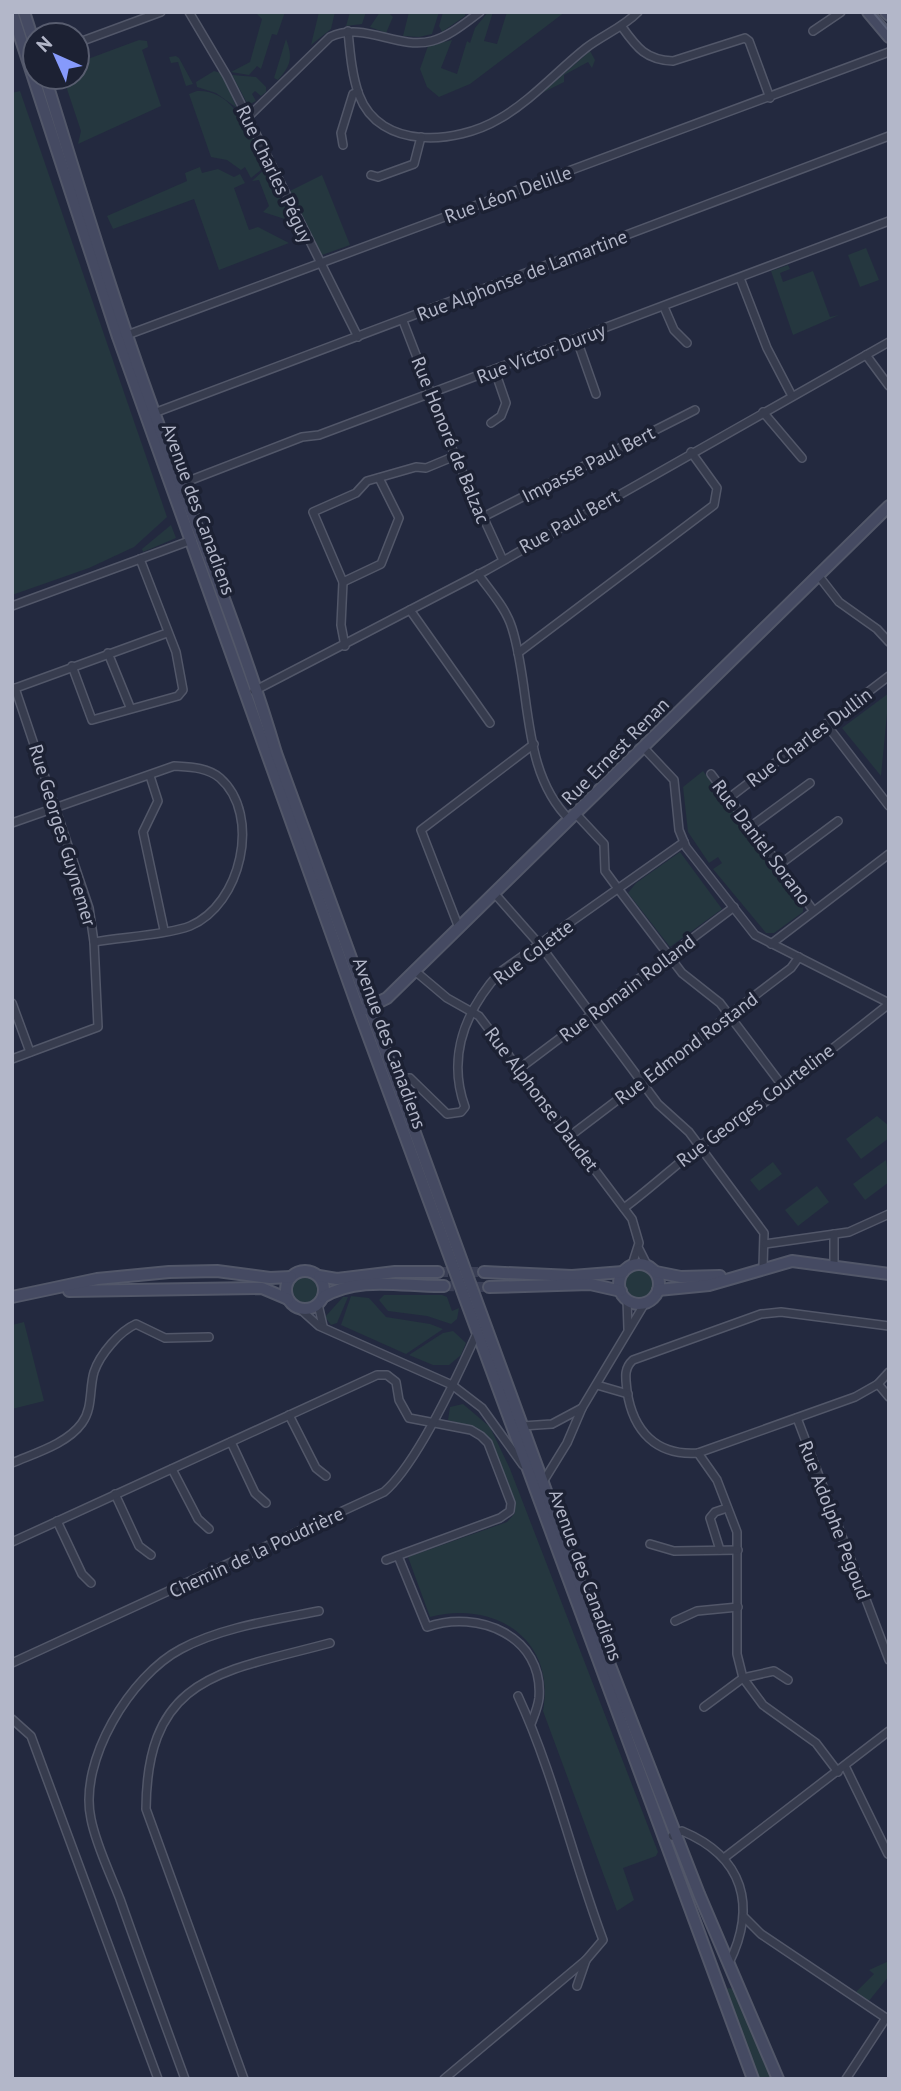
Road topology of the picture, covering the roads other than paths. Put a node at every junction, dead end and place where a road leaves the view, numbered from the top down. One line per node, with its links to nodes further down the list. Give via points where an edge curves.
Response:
1 (12, 12): 11 (main road, Avenue des Canadiens)
2 (161, 12): 13 (street)
3 (189, 12): 19 (street, Rue Charles Péguy)
4 (480, 12): 10 (street, via 447,36 430,41 410,43)
5 (638, 12): 8 (street)
6 (841, 12): 9 (street)
7 (869, 12): 12 (main road)
8 (622, 27): 18 (street, via 637,49 663,61 745,38); 21 (street, via 586,48 520,104 486,126 456,135)
9 (813, 31)
10 (348, 32): 17 (street); 19 (street, via 323,42)
11 (21, 35)
12 (889, 37)
13 (91, 38)
14 (889, 52): 18 (street, Rue Léon Delille)
15 (41, 91): 51 (main road, Avenue des Canadiens, via 118,337)
16 (49, 91): 29 (main road, Avenue des Canadiens)
17 (358, 92): 21 (street, via 378,120 398,132); 22 (street, via 353,94 341,133)
18 (769, 97): 25 (street, Rue Léon Delille)
19 (247, 118): 25 (street, Rue Charles Péguy)
20 (889, 136): 28 (street, Rue Alphonse de Lamartine)
21 (421, 137): 23 (street, via 414,164 378,177)
22 (344, 145)
23 (370, 175)
24 (889, 220): 26 (street, Rue Victor Duruy)
25 (319, 265): 29 (street, Rue Léon Delille); 30 (street, Rue Charles Péguy)
26 (740, 278): 27 (street, Rue Victor Duruy); 39 (street, via 766,348)
27 (664, 307): 31 (street, Rue Victor Duruy); 33 (street, via 674,330)
28 (403, 321): 30 (street, Rue Alphonse de Lamartine); 38 (street, Rue Honoré de Balzac)
29 (127, 335): 42 (main road, Avenue des Canadiens)
30 (358, 337): 42 (street, Rue Alphonse de Lamartine)
31 (578, 340): 35 (street, Rue Victor Duruy); 37 (street)
32 (889, 342): 34 (street, Rue Paul Bert)
33 (687, 343)
34 (866, 355): 36 (street); 39 (street, Rue Paul Bert)
35 (495, 371): 38 (street, Rue Victor Duruy); 43 (street, via 506,403 501,416)
36 (889, 386)
37 (596, 394)
38 (430, 395): 45 (street, Rue Honoré de Balzac); 48 (street, Rue Victor Duruy)
39 (792, 396): 41 (street, Rue Paul Bert)
40 (695, 410): 50 (street, Impasse Paul Bert)
41 (763, 412): 44 (street, Rue Paul Bert); 46 (street)
42 (154, 413): 51 (main road, Avenue des Canadiens)
43 (491, 423)
44 (691, 452): 52 (street, Rue Paul Bert); 63 (street, via 717,488 714,505)
45 (455, 456): 47 (street); 50 (street, Rue Honoré de Balzac)
46 (802, 458)
47 (379, 478): 56 (street, via 399,518 381,564); 56 (street, via 313,512)
48 (191, 480)
49 (889, 506): 55 (main road, Rue Ernest Renan)
50 (481, 518): 52 (street, Rue Honoré de Balzac)
51 (197, 538): 53 (street); 67 (main road, Avenue des Canadiens)
52 (502, 558): 54 (street, Rue Paul Bert)
53 (140, 559): 57 (street); 59 (street)
54 (478, 575): 58 (street, Rue Paul Bert); 63 (street, via 506,614)
55 (817, 575): 60 (street, via 839,602); 72 (main road, Rue Ernest Renan)
56 (343, 582): 61 (street)
57 (12, 606)
58 (410, 610): 61 (street, Rue Paul Bert); 69 (street)
59 (167, 633): 62 (street); 68 (street, via 176,652 183,690 178,696)
60 (887, 637)
61 (345, 646): 67 (street, Rue Paul Bert)
62 (108, 653): 64 (street); 68 (street)
63 (518, 653): 71 (street)
64 (72, 666): 66 (street); 68 (street, via 92,720)
65 (889, 676): 70 (street, Rue Charles Dullin)
66 (14, 689): 78 (street, Rue Georges Guynemer)
67 (253, 692): 100 (main road, Avenue des Canadiens)
68 (130, 707)
69 (490, 723)
70 (826, 724): 76 (street, Rue Charles Dullin); 77 (street)
71 (534, 744): 79 (street, via 544,785); 90 (street, via 421,830)
72 (643, 747): 79 (main road, Rue Ernest Renan); 83 (street, via 674,780)
73 (711, 774): 76 (street, Rue Daniel Sorano)
74 (150, 776): 78 (street); 91 (street, via 158,801 142,832); 91 (street, via 174,766 196,767 219,778 240,811 244,834 233,878 219,902 190,926)
75 (810, 783): 82 (street)
76 (729, 798): 82 (street, Rue Daniel Sorano)
77 (889, 806)
78 (58, 809): 81 (street); 92 (street, Rue Georges Guynemer, via 89,908)
79 (573, 817): 86 (street, via 604,844 605,871); 87 (main road, Rue Ernest Renan)
80 (838, 821): 85 (street)
81 (12, 823)
82 (750, 827): 85 (street, Rue Daniel Sorano)
83 (684, 842): 86 (street, Rue Colette); 88 (street)
84 (889, 854): 89 (street)
85 (779, 865): 89 (street, Rue Daniel Sorano)
86 (619, 890): 94 (street, Rue Colette); 95 (street)
87 (495, 894): 90 (main road, Rue Ernest Renan); 94 (street)
88 (734, 907): 93 (street, via 755,935); 95 (street, Rue Romain Rolland)
89 (813, 911): 93 (street)
90 (459, 928): 97 (main road, Rue Ernest Renan)
91 (164, 930): 92 (street)
92 (94, 942): 104 (street, Rue Georges Guynemer, via 98,1027)
93 (771, 944): 96 (street)
94 (540, 945): 101 (street, Rue Colette, via 500,972); 102 (street)
95 (669, 956): 102 (street, Rue Romain Rolland); 103 (street)
96 (799, 957): 99 (street); 103 (street, Rue Edmond Rostand)
97 (415, 971): 100 (main road, Rue Ernest Renan, via 387,999); 101 (street, Rue Alphonse Daudet, via 447,998)
98 (12, 1003): 104 (street)
99 (889, 1004): 109 (street, Rue Georges Courteline)
100 (365, 1009): 107 (main road, Avenue des Canadiens); 140 (main road, Avenue des Canadiens)
101 (472, 1011): 106 (street, Rue Alphonse Daudet); 107 (street, Rue Colette, via 460,1038 456,1066 465,1107 461,1112 447,1114 410,1078)
102 (592, 1014): 106 (street, Rue Romain Rolland); 108 (street)
103 (729, 1015): 108 (street, Rue Edmond Rostand); 109 (street)
104 (30, 1052): 105 (street)
105 (12, 1059)
106 (519, 1069): 110 (street, Rue Alphonse Daudet)
107 (397, 1079): 152 (main road, Avenue des Canadiens)
108 (642, 1081): 110 (street, Rue Edmond Rostand); 111 (street)
109 (784, 1088): 111 (street, Rue Georges Courteline)
110 (570, 1136): 112 (street, Rue Alphonse Daudet)
111 (700, 1147): 112 (street, Rue Georges Courteline); 115 (street, via 764,1233)
112 (624, 1208): 116 (street, Rue Alphonse Daudet, via 637,1226)
113 (889, 1214): 114 (street)
114 (834, 1234): 115 (street); 118 (street)
115 (765, 1244): 117 (street)
116 (639, 1249): 119 (street); 120 (street, Rue Alphonse Daudet)
117 (764, 1264): 118 (main road, via 792,1261); 126 (main road)
118 (834, 1266): 123 (main road)
119 (628, 1268): 120 (main road); 122 (main road, via 572,1276); 131 (main road, via 620,1281)
120 (651, 1269): 126 (main road, via 681,1277); 130 (main road)
121 (438, 1272): 125 (main road, via 337,1279)
122 (484, 1272)
123 (889, 1274)
124 (291, 1276): 125 (main road, via 305,1270); 129 (main road, via 169,1272 97,1279); 133 (main road, via 286,1287)
125 (319, 1276): 134 (main road, via 324,1284)
126 (730, 1276): 130 (main road, via 709,1284)
127 (444, 1286): 134 (main road, via 358,1284 338,1288)
128 (489, 1287): 131 (main road, via 590,1284)
129 (55, 1290): 132 (main road); 133 (main road, via 262,1288)
130 (658, 1290): 135 (main road)
131 (624, 1295): 135 (main road); 139 (street)
132 (12, 1297)
133 (288, 1299): 136 (main road)
134 (321, 1300): 136 (main road); 137 (street)
135 (645, 1303): 139 (street)
136 (300, 1309): 137 (street)
137 (323, 1326): 144 (street)
138 (889, 1326): 146 (street, via 769,1312 633,1360 627,1366)
139 (628, 1329): 145 (street)
140 (478, 1332): 144 (street, Chemin de la Poudrière); 158 (main road, Avenue des Canadiens)
141 (209, 1337): 155 (street, via 166,1338 136,1324 124,1330 95,1370 83,1423 64,1439)
142 (889, 1373): 143 (street)
143 (878, 1384): 147 (street); 150 (street)
144 (452, 1385): 151 (street, Chemin de la Poudrière); 158 (street, via 482,1408)
145 (597, 1385): 146 (street); 148 (street)
146 (628, 1394): 154 (street, via 642,1433 676,1453)
147 (889, 1397)
148 (582, 1408): 152 (street, via 552,1424); 159 (street)
149 (289, 1415): 151 (street, via 377,1375 387,1375 396,1382 409,1418); 153 (street); 157 (street, via 316,1468)
150 (797, 1418): 154 (street); 177 (street, Rue Adolphe Pegoud)
151 (431, 1423): 170 (street, via 471,1430 488,1443 510,1511); 178 (street, Chemin de la Poudrière, via 392,1485 372,1499)
152 (522, 1426): 159 (main road, Avenue des Canadiens)
153 (231, 1441): 156 (street); 161 (street, via 255,1493)
154 (698, 1453): 162 (street, via 717,1480)
155 (12, 1463)
156 (172, 1469): 160 (street); 164 (street, via 198,1519)
157 (326, 1476)
158 (531, 1478): 188 (main road, Avenue des Canadiens)
159 (543, 1483): 188 (main road, Avenue des Canadiens)
160 (115, 1494): 163 (street); 169 (street, via 139,1546)
161 (266, 1503)
162 (727, 1508): 167 (street, via 710,1518); 168 (street, via 737,1532)
163 (57, 1521): 165 (street); 172 (street, via 82,1574)
164 (209, 1529)
165 (12, 1542)
166 (650, 1544): 167 (street, via 674,1552)
167 (720, 1550): 168 (street)
168 (738, 1550): 173 (street)
169 (151, 1555)
170 (398, 1556): 171 (street); 184 (street, via 427,1627 447,1620 471,1620 515,1640 532,1660 539,1700)
171 (386, 1560)
172 (91, 1583)
173 (738, 1607): 175 (street, via 697,1611); 179 (street, via 737,1654)
174 (319, 1611): 199 (street, via 209,1637 163,1660 125,1702 98,1754 90,1817)
175 (675, 1621)
176 (330, 1643): 200 (street, via 223,1672 179,1698 163,1722 146,1779 146,1809)
177 (889, 1660)
178 (12, 1663)
179 (743, 1678): 180 (street, via 774,1671); 182 (street); 187 (street, via 764,1705 816,1743)
180 (788, 1680)
181 (518, 1696): 184 (street)
182 (704, 1707)
183 (12, 1719): 198 (street, via 31,1736)
184 (531, 1724): 194 (street, via 603,1940)
185 (889, 1731): 186 (street)
186 (845, 1766): 187 (street); 189 (street)
187 (838, 1772): 190 (street)
188 (671, 1837): 190 (street, via 682,1831); 195 (main road, Avenue des Canadiens); 202 (main road, Avenue des Canadiens)
189 (888, 1854)
190 (724, 1858): 191 (street, via 740,1886)
191 (744, 1917): 192 (street); 193 (street)
192 (761, 1934): 193 (street); 197 (street)
193 (742, 1936): 195 (street)
194 (586, 1960): 196 (street); 201 (street)
195 (729, 1964): 203 (main road, Avenue des Canadiens)
196 (576, 1986)
197 (887, 2019): 204 (street)
198 (158, 2079)
199 (185, 2079)
200 (244, 2079)
201 (444, 2079)
202 (753, 2079)
203 (778, 2079)
204 (846, 2079)

